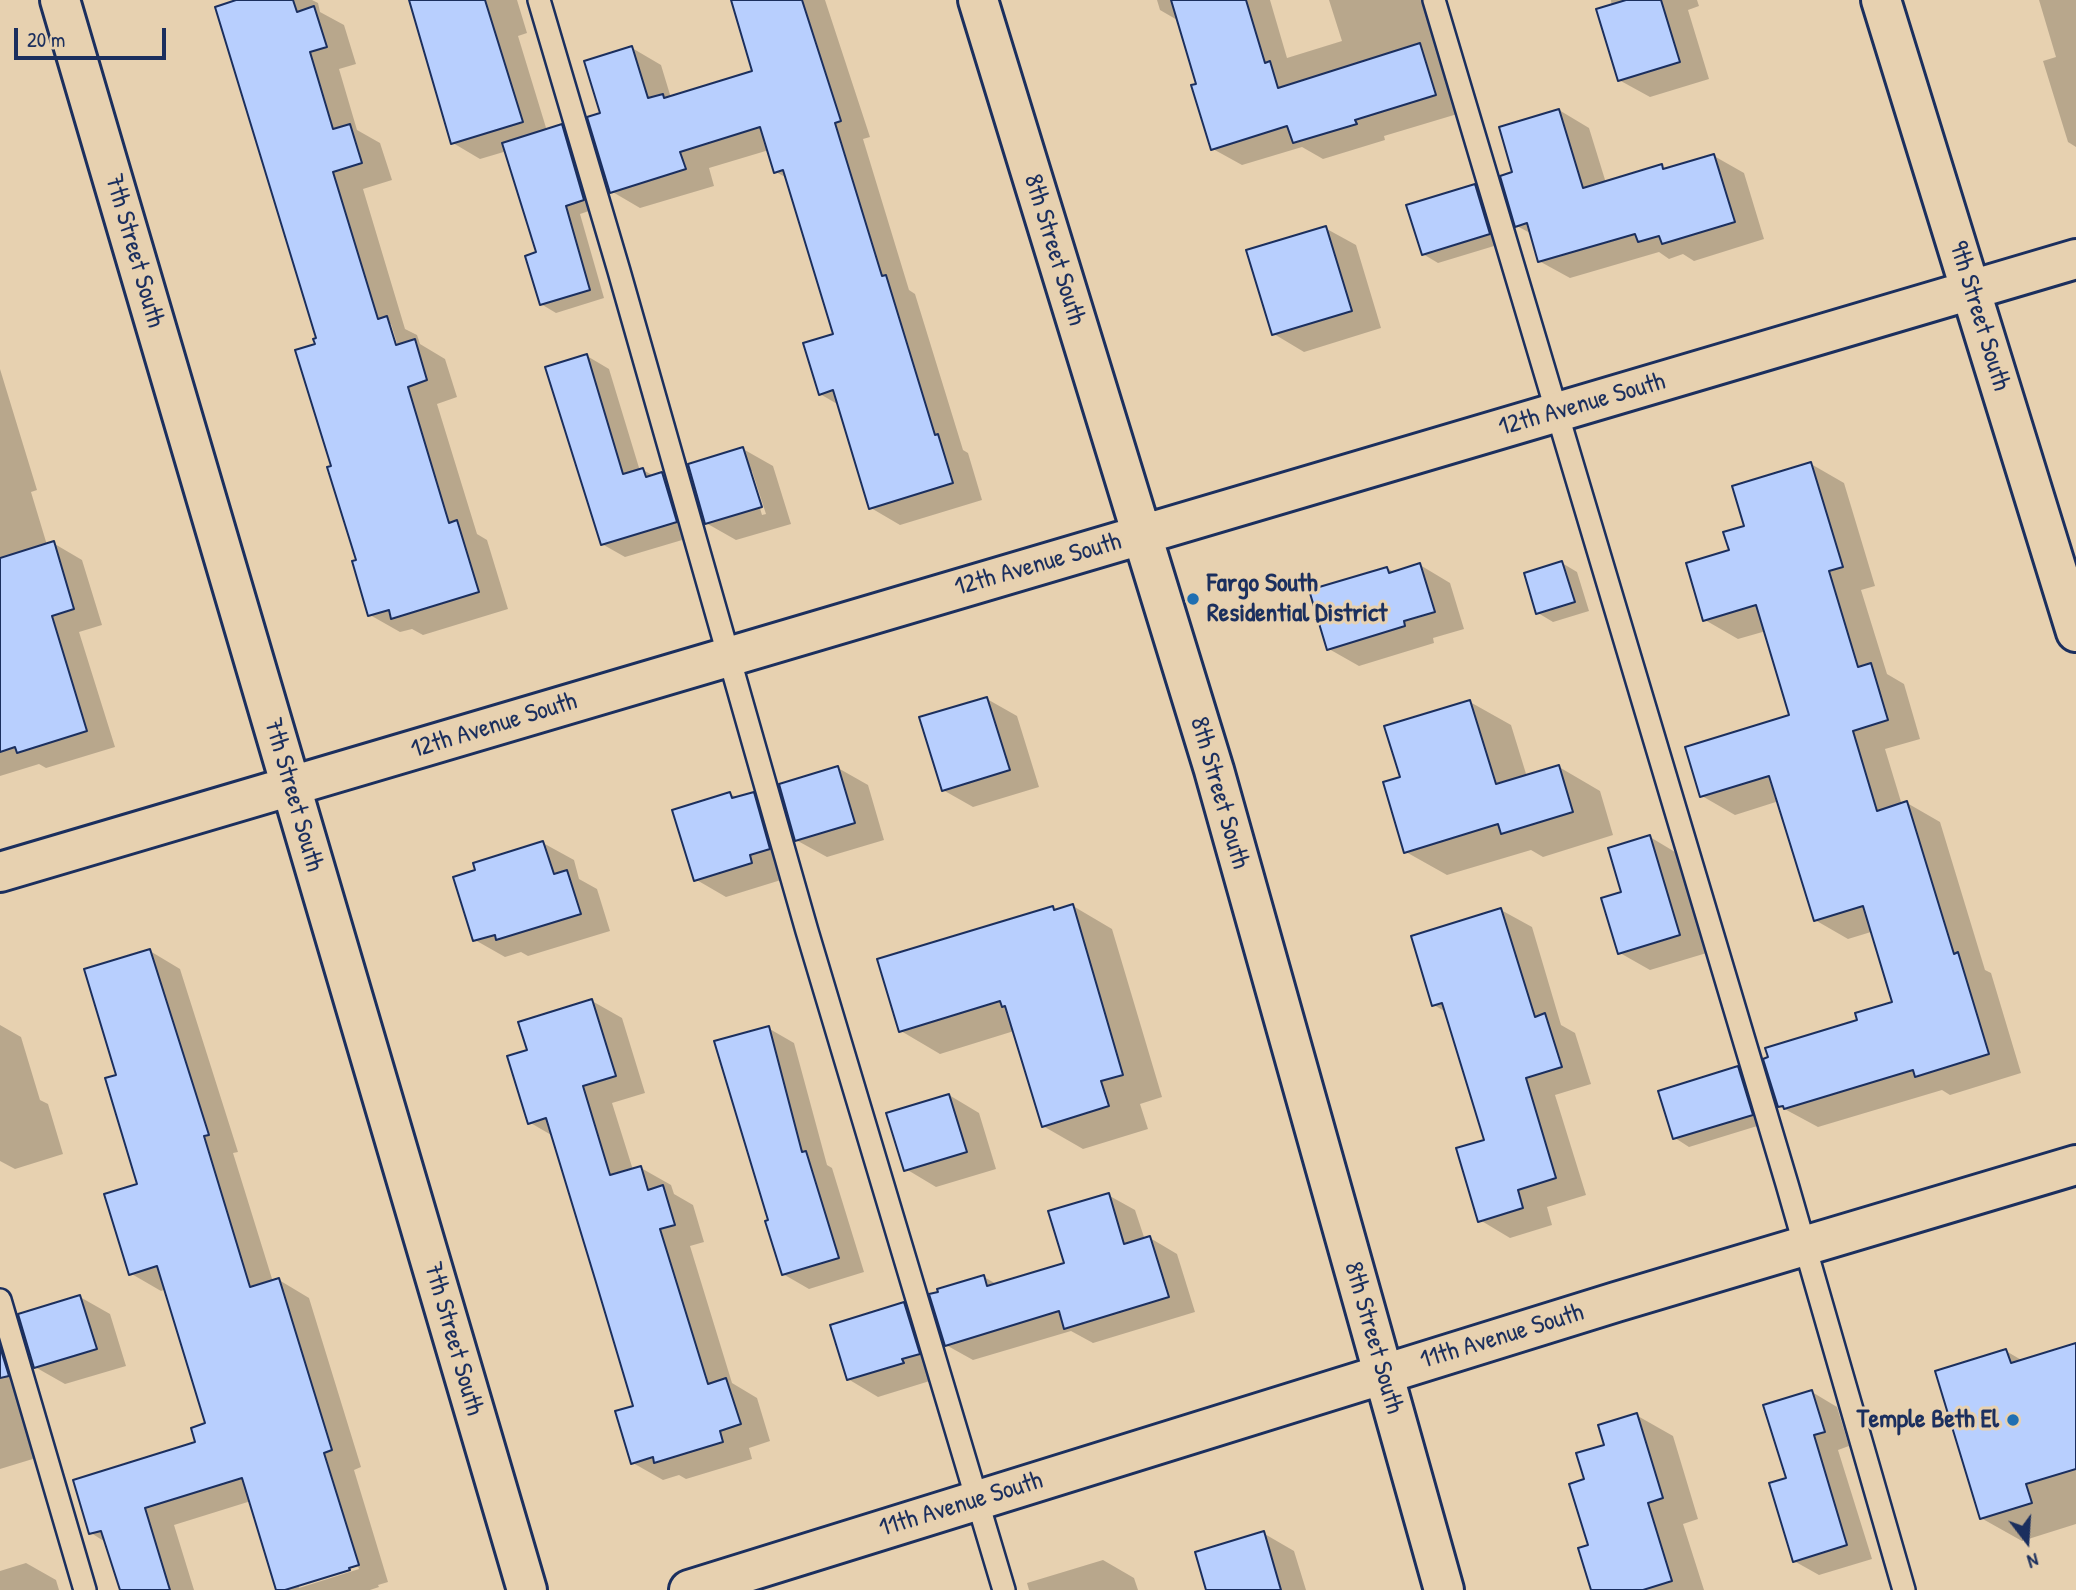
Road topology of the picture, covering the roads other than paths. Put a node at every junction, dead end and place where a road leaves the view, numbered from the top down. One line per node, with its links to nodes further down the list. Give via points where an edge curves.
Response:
1 (60, 0): 12 (street, 7th Street South)
2 (539, 0): 11 (lane)
3 (978, 0): 9 (street, 8th Street South)
4 (1434, 0): 8 (lane)
5 (1881, 0): 7 (street, 9th Street South)
6 (2076, 259): 7 (street, 12th Avenue South)
7 (1971, 291): 8 (street, 12th Avenue South); 10 (street, 9th Street South)
8 (1557, 412): 9 (street, 12th Avenue South); 15 (lane)
9 (1142, 535): 11 (street, 12th Avenue South); 17 (street, 8th Street South, via 1214,770)
10 (2076, 632)
11 (729, 657): 12 (street, 12th Avenue South); 18 (lane)
12 (291, 786): 13 (street, 12th Avenue South); 20 (street, 7th Street South)
13 (0, 873)
14 (2076, 1165): 15 (street, 11th Avenue South)
15 (1805, 1246): 17 (street, 11th Avenue South); 24 (lane)
16 (0, 1300): 19 (lane)
17 (1383, 1374): 18 (street, 11th Avenue South); 23 (street, 8th Street South)
18 (977, 1500): 21 (street, 11th Avenue South); 22 (lane)
19 (85, 1590)
20 (527, 1590)
21 (690, 1590)
22 (1004, 1590)
23 (1444, 1590)
24 (1905, 1590)

